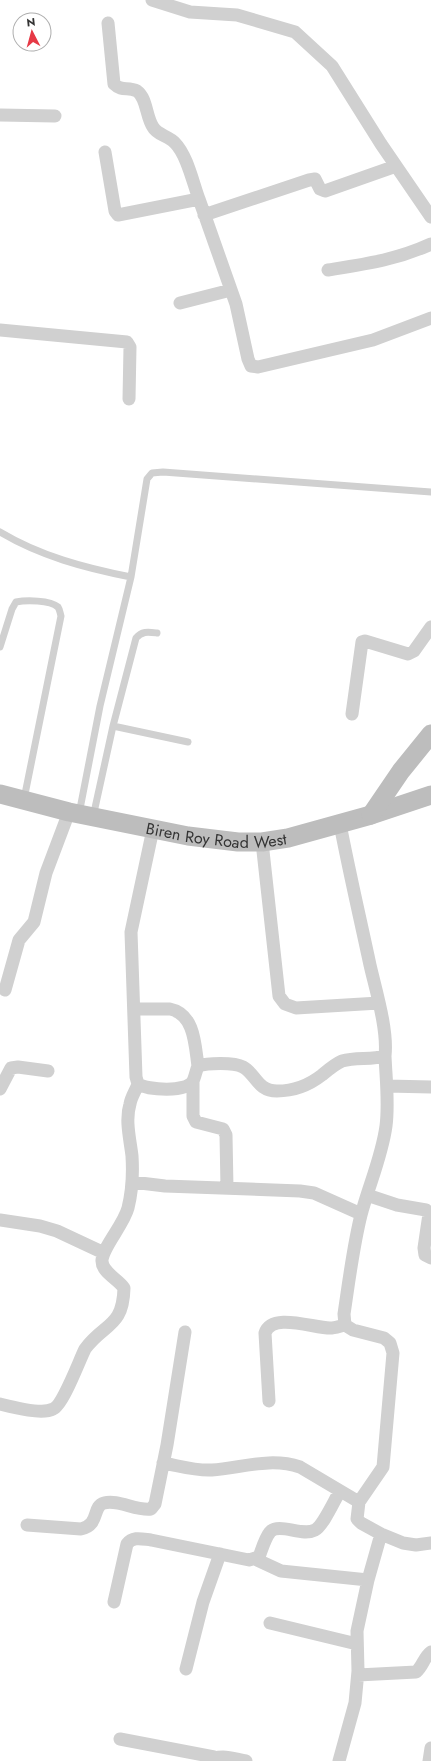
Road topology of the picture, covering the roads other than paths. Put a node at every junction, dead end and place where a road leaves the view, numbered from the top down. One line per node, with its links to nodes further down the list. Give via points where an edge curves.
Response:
1 (152, 0): 6 (street, via 190,12 237,15 295,32 332,66)
2 (108, 23): 7 (street, via 114,84 119,89 136,91 142,97 152,127 171,138 181,150)
3 (0, 115): 4 (street)
4 (55, 116)
5 (105, 152): 7 (street, via 115,211 118,215)
6 (396, 166): 8 (street, via 325,191 320,189 315,179 309,180); 9 (street)
7 (199, 199): 8 (street)
8 (204, 214): 12 (street)
9 (431, 217)
10 (431, 244): 11 (street, via 379,262)
11 (328, 270)
12 (231, 290): 13 (street); 14 (street, via 248,359 251,366 258,367 373,340)
13 (180, 303)
14 (431, 318)
15 (0, 330): 16 (street, via 127,342 130,347)
16 (129, 399)
17 (431, 492): 19 (lane, via 152,473 147,479)
18 (0, 532): 19 (lane, via 33,550 80,566)
19 (131, 577): 30 (lane, via 100,706)
20 (431, 627): 23 (street, via 414,651 408,654 362,642)
21 (157, 632): 24 (lane, via 145,632 136,638)
22 (0, 647): 29 (lane, via 16,602 25,600 53,604 59,608 61,616)
23 (352, 714)
24 (113, 726): 26 (lane); 30 (lane)
25 (431, 734): 31 (main road, via 401,771)
26 (188, 742)
27 (0, 794): 29 (main road, Biren Roy Road West)
28 (431, 795): 31 (main road, Biren Roy Road West)
29 (23, 800): 30 (main road, Biren Roy Road West)
30 (80, 815): 33 (main road, Biren Roy Road West); 35 (street, via 48,867 34,922 19,940)
31 (371, 815): 32 (main road, Biren Roy Road West)
32 (340, 824): 34 (main road, Biren Roy Road West); 36 (street)
33 (153, 830): 34 (main road, Biren Roy Road West, via 238,842); 37 (street, via 131,932)
34 (262, 842): 36 (street, via 279,996 285,1004 296,1008)
35 (6, 990)
36 (379, 1003): 38 (street, via 386,1047)
37 (134, 1009): 39 (street, via 170,1009 183,1016 193,1034); 42 (street)
38 (385, 1056): 39 (street, via 342,1061 308,1085 275,1091 258,1084 243,1067 235,1064); 43 (street)
39 (198, 1066): 41 (street)
40 (48, 1071): 45 (street, via 11,1068)
41 (193, 1081): 42 (street, via 188,1086 180,1088 155,1089); 47 (street, via 193,1116 196,1122 223,1129 226,1136)
42 (138, 1084): 46 (street, via 130,1104 128,1122)
43 (387, 1086): 44 (street); 48 (street, via 386,1126)
44 (431, 1088)
45 (0, 1089)
46 (132, 1182): 47 (street); 51 (street, via 124,1221)
47 (227, 1188): 49 (street, via 314,1193)
48 (367, 1195): 49 (street); 52 (street, via 397,1205 426,1210 429,1214 424,1248 425,1255)
49 (361, 1214): 53 (street, via 344,1314)
50 (0, 1220): 51 (street, via 57,1231)
51 (104, 1253): 56 (street, via 103,1266 124,1288 120,1311 115,1322 84,1349 61,1402 53,1409 41,1411)
52 (431, 1258)
53 (345, 1325): 55 (street, via 332,1328 302,1323 279,1323 271,1324 267,1328 265,1333); 59 (street, via 353,1330 384,1338 390,1343 393,1353 383,1467)
54 (185, 1332): 57 (street)
55 (269, 1401)
56 (0, 1404)
57 (163, 1463): 58 (street, via 196,1470 252,1464 290,1464 300,1467); 60 (street, via 155,1504 151,1509 143,1510 110,1502 100,1506 87,1528)
58 (340, 1491): 59 (street); 64 (street, via 318,1528 303,1532 273,1529 259,1557)
59 (359, 1502): 61 (street, via 357,1519)
60 (27, 1525)
61 (381, 1534): 62 (street, via 403,1543); 65 (street)
62 (431, 1543)
63 (220, 1554): 64 (street); 66 (street, via 151,1540 130,1540 126,1544); 70 (street, via 203,1602)
64 (255, 1559): 65 (street, via 281,1571)
65 (368, 1580): 68 (street, via 357,1631)
66 (114, 1602)
67 (270, 1623): 68 (street)
68 (357, 1644): 72 (street)
69 (431, 1652): 71 (street, via 426,1656)
70 (186, 1669)
71 (426, 1670): 72 (street)
72 (358, 1675): 77 (street, via 355,1703)
73 (120, 1739): 75 (street)
74 (431, 1748): 78 (street)
75 (212, 1759): 76 (street, via 224,1757)
76 (246, 1761)
77 (339, 1761)
78 (429, 1761)

